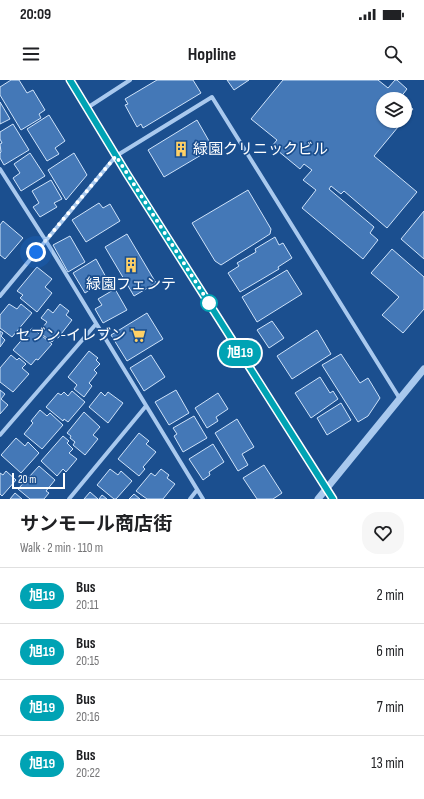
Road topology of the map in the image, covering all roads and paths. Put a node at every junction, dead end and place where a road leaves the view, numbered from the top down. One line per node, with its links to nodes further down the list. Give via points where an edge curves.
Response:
1 (70, 80): 3 (street)
2 (130, 80): 3 (street)
3 (87, 108): 4 (street)
4 (116, 156): 6 (street); 10 (street, via 212,97); 13 (street)
5 (0, 169): 6 (street)
6 (46, 241): 7 (street); 8 (street)
7 (0, 296)
8 (96, 324): 11 (street); 12 (street)
9 (424, 369): 10 (street)
10 (400, 399): 13 (street)
11 (146, 406): 14 (street); 15 (street)
12 (0, 435)
13 (326, 489): 18 (street); 19 (street)
14 (198, 490): 16 (street); 17 (street)
15 (69, 499)
16 (190, 499)
17 (203, 499)
18 (318, 499)
19 (333, 499)

